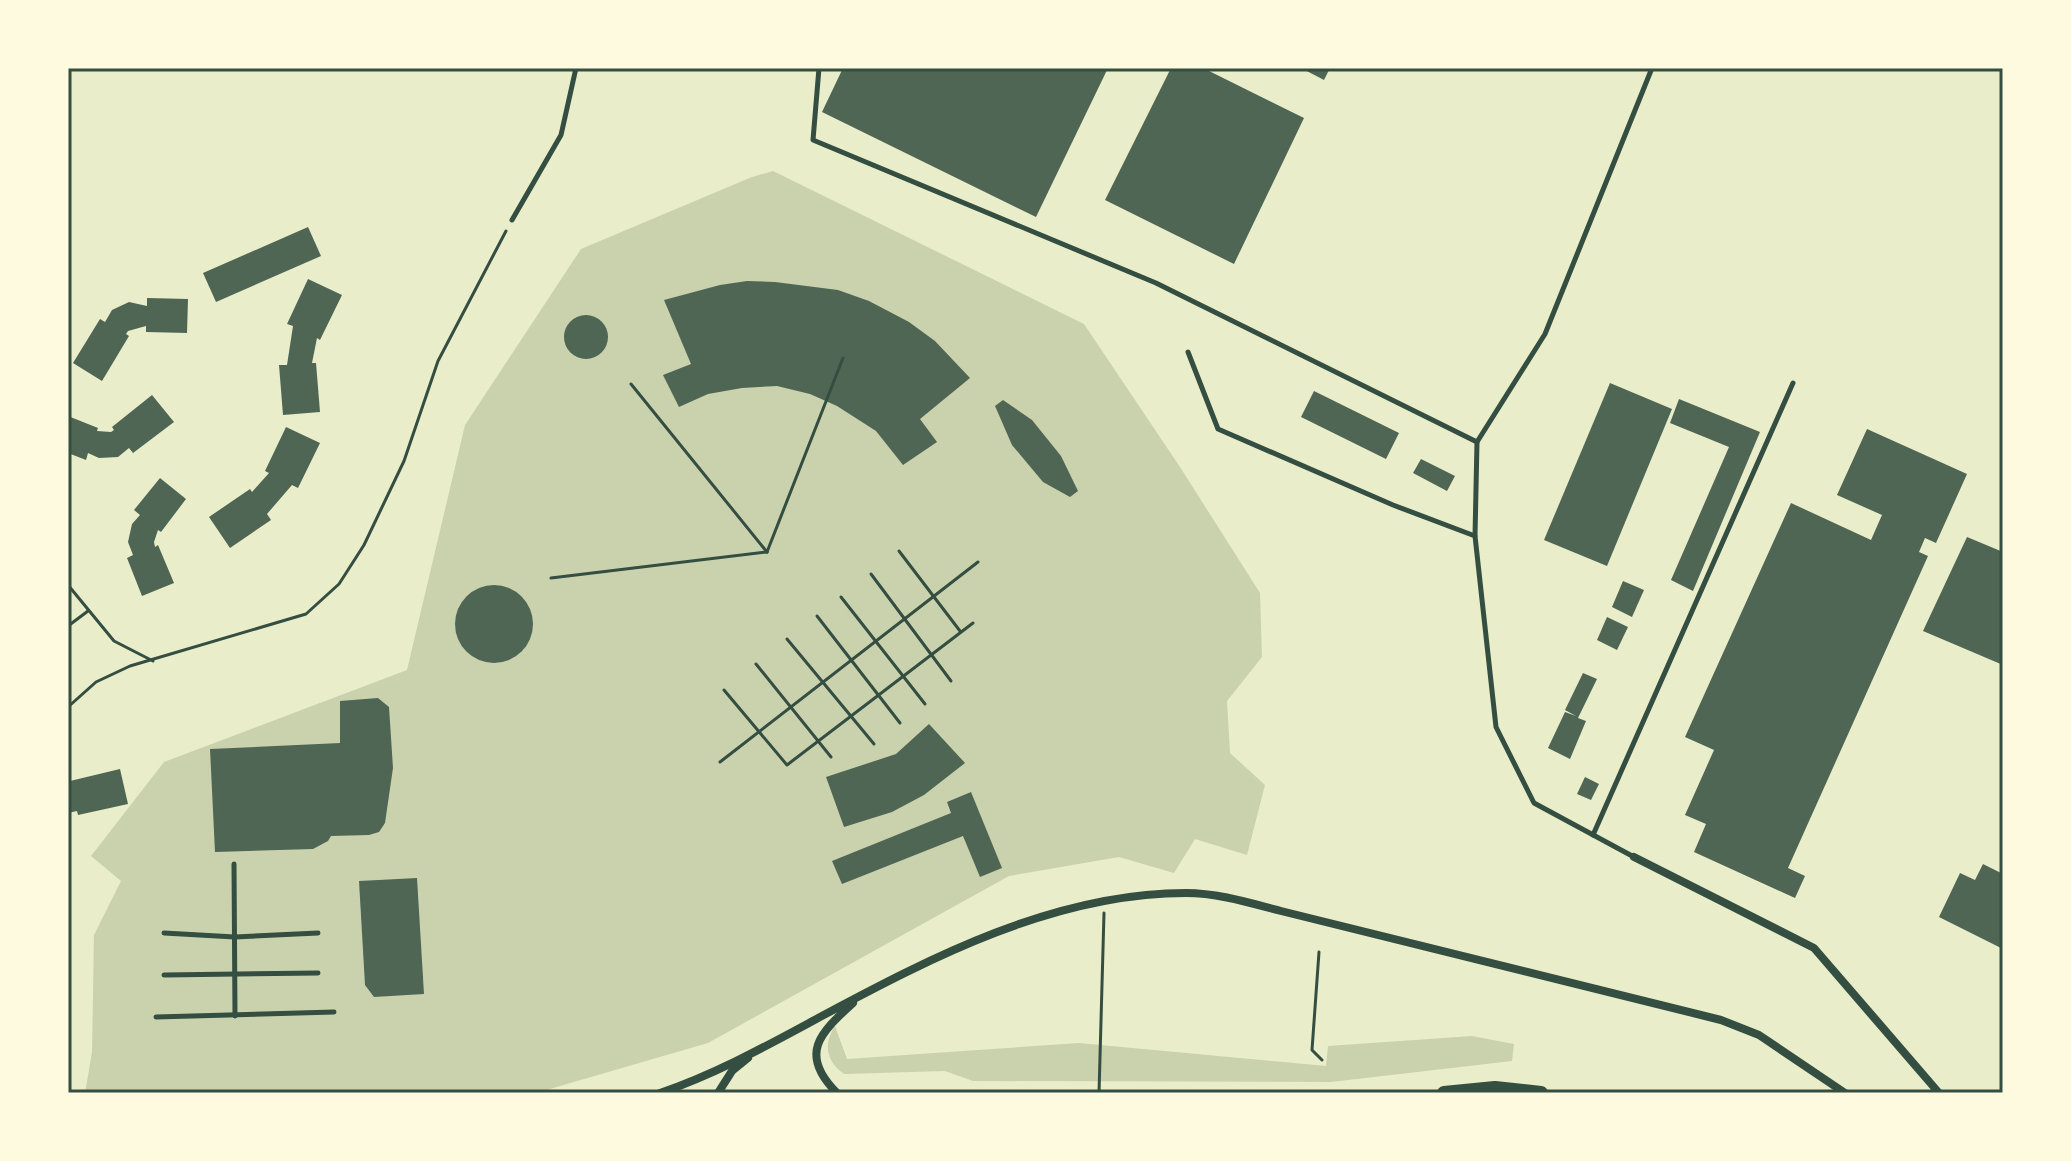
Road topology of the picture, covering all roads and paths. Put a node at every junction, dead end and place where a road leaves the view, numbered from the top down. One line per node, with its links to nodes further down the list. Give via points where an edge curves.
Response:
1 (576, 68): 4 (lane, via 561,135)
2 (819, 68): 9 (lane, via 813,140 1156,283)
3 (1652, 68): 9 (lane, via 1545,334)
4 (512, 220): 29 (path, via 438,361 404,461 339,584 306,614)
5 (1188, 352): 10 (lane, via 1218,429)
6 (843, 358): 12 (path)
7 (1793, 383): 46 (lane)
8 (631, 384): 12 (path)
9 (1477, 442): 10 (lane)
10 (1475, 536): 46 (lane, via 1496,727 1534,803)
11 (899, 551): 18 (path)
12 (767, 552): 15 (path)
13 (978, 562): 18 (path)
14 (871, 574): 21 (path)
15 (551, 578)
16 (68, 585): 19 (path)
17 (841, 597): 26 (path)
18 (934, 597): 21 (path); 24 (path)
19 (88, 611): 23 (path); 29 (path, via 114,641)
20 (817, 616): 28 (path)
21 (905, 619): 26 (path); 27 (path)
22 (973, 623): 24 (path)
23 (68, 626)
24 (961, 632): 27 (path)
25 (787, 639): 33 (path)
26 (876, 641): 28 (path); 31 (path)
27 (931, 655): 31 (path); 32 (path)
28 (851, 660): 33 (path); 35 (path)
29 (153, 661): 37 (path, via 96,682)
30 (756, 664): 38 (path)
31 (903, 676): 35 (path); 36 (path)
32 (951, 681)
33 (823, 682): 38 (path); 39 (path)
34 (724, 690): 41 (path)
35 (879, 695): 39 (path); 40 (path)
36 (925, 704)
37 (68, 707)
38 (791, 707): 41 (path); 42 (path)
39 (851, 717): 42 (path); 43 (path)
40 (900, 723)
41 (759, 731): 42 (path, via 787,765); 45 (path)
42 (819, 741): 44 (path)
43 (874, 744)
44 (831, 757)
45 (720, 762)
46 (1593, 835): 47 (lane)
47 (1634, 857): 71 (street, via 1814,948)
48 (234, 864): 52 (lane)
49 (1104, 902): 57 (street, via 981,937); 67 (path); 70 (street, via 1213,895 1721,1020 1759,1035)
50 (164, 933): 52 (lane)
51 (318, 933): 52 (lane)
52 (235, 937): 56 (lane)
53 (1319, 952): 62 (path, via 1312,1050)
54 (318, 973): 56 (lane)
55 (164, 975): 56 (lane)
56 (236, 975): 59 (lane)
57 (864, 994): 61 (street); 66 (street, via 833,1022 815,1050 819,1069)
58 (334, 1012): 59 (lane)
59 (235, 1016): 60 (lane)
60 (156, 1017)
61 (765, 1046): 64 (street); 65 (street, via 732,1071)
62 (1322, 1060)
63 (1508, 1091): 68 (main road); 69 (main road)
64 (660, 1093)
65 (718, 1093)
66 (837, 1093)
67 (1099, 1093)
68 (1444, 1093)
69 (1541, 1093)
70 (1845, 1093)
71 (1939, 1093)

